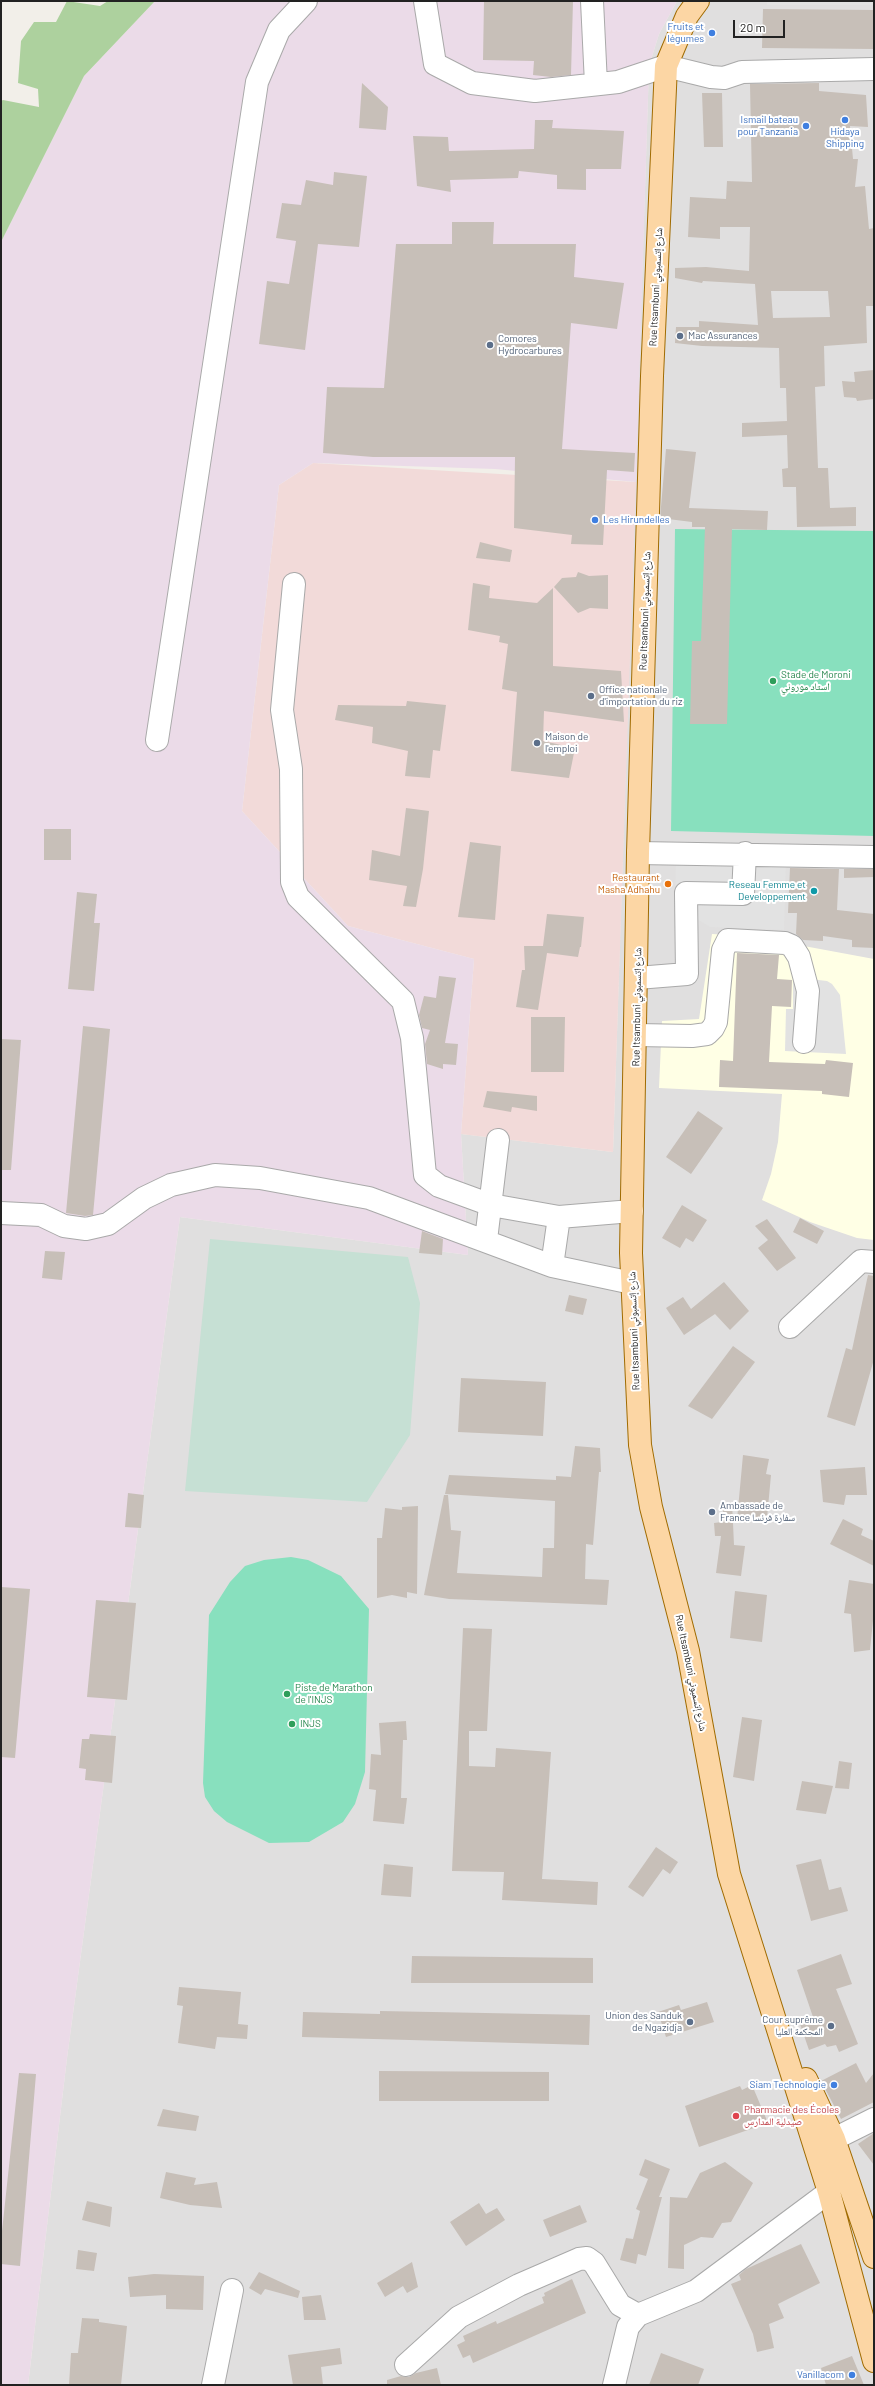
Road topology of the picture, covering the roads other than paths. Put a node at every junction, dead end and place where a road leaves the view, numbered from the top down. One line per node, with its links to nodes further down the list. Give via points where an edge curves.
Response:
1 (306, 1): 9 (street, via 279,30 257,82)
2 (425, 1): 7 (street, via 435,64 472,83 535,91)
3 (592, 1): 7 (street)
4 (698, 1): 5 (main road, Rue Itsambuni شارع إتسمبوني, via 687,16)
5 (666, 66): 6 (street, via 724,78 742,72); 7 (street, via 618,82); 10 (main road, Rue Itsambuni شارع إتسمبوني, via 652,376)
6 (874, 69)
7 (596, 84)
8 (294, 584): 17 (street, via 282,710 291,769 292,882 298,897 403,1001 412,1038 425,1175 439,1186)
9 (157, 740)
10 (638, 853): 11 (street); 13 (main road, Rue Itsambuni شارع إتسمبوني)
11 (745, 853): 12 (street); 13 (street, via 743,894 686,893 687,974)
12 (874, 856)
13 (637, 978): 14 (main road, Rue Itsambuni شارع إتسمبوني)
14 (637, 1035): 15 (street, via 692,1036 707,1034 713,1028 716,1022 723,950 728,940 785,943 792,946 800,957 808,991); 18 (main road, Rue Itsambuni شارع إتسمبوني)
15 (804, 1042)
16 (498, 1140): 17 (street)
17 (490, 1205): 20 (street); 21 (street)
18 (632, 1211): 20 (street); 24 (main road, Rue Itsambuni شارع إتسمبوني)
19 (1, 1213): 21 (street, via 41,1215 64,1226 86,1229 108,1224 144,1198 171,1185 215,1175 260,1178 369,1198 429,1222)
20 (559, 1217): 23 (street)
21 (486, 1240): 23 (street)
22 (874, 1262): 25 (street, via 861,1261)
23 (552, 1266): 24 (street)
24 (632, 1283): 26 (main road, Rue Itsambuni شارع إتسمبوني, via 640,1445 651,1507 688,1651 729,1874)
25 (790, 1327)
26 (771, 2005): 28 (main road); 29 (main road)
27 (874, 2119): 28 (street)
28 (834, 2139): 30 (main road)
29 (829, 2192): 32 (street, via 696,2291); 33 (main road)
30 (874, 2257)
31 (232, 2290): 35 (street)
32 (638, 2315): 34 (street, via 620,2305 594,2263 587,2258 580,2259 519,2285 459,2317); 36 (street, via 628,2327)
33 (874, 2361)
34 (406, 2365)
35 (213, 2385)
36 (614, 2385)

